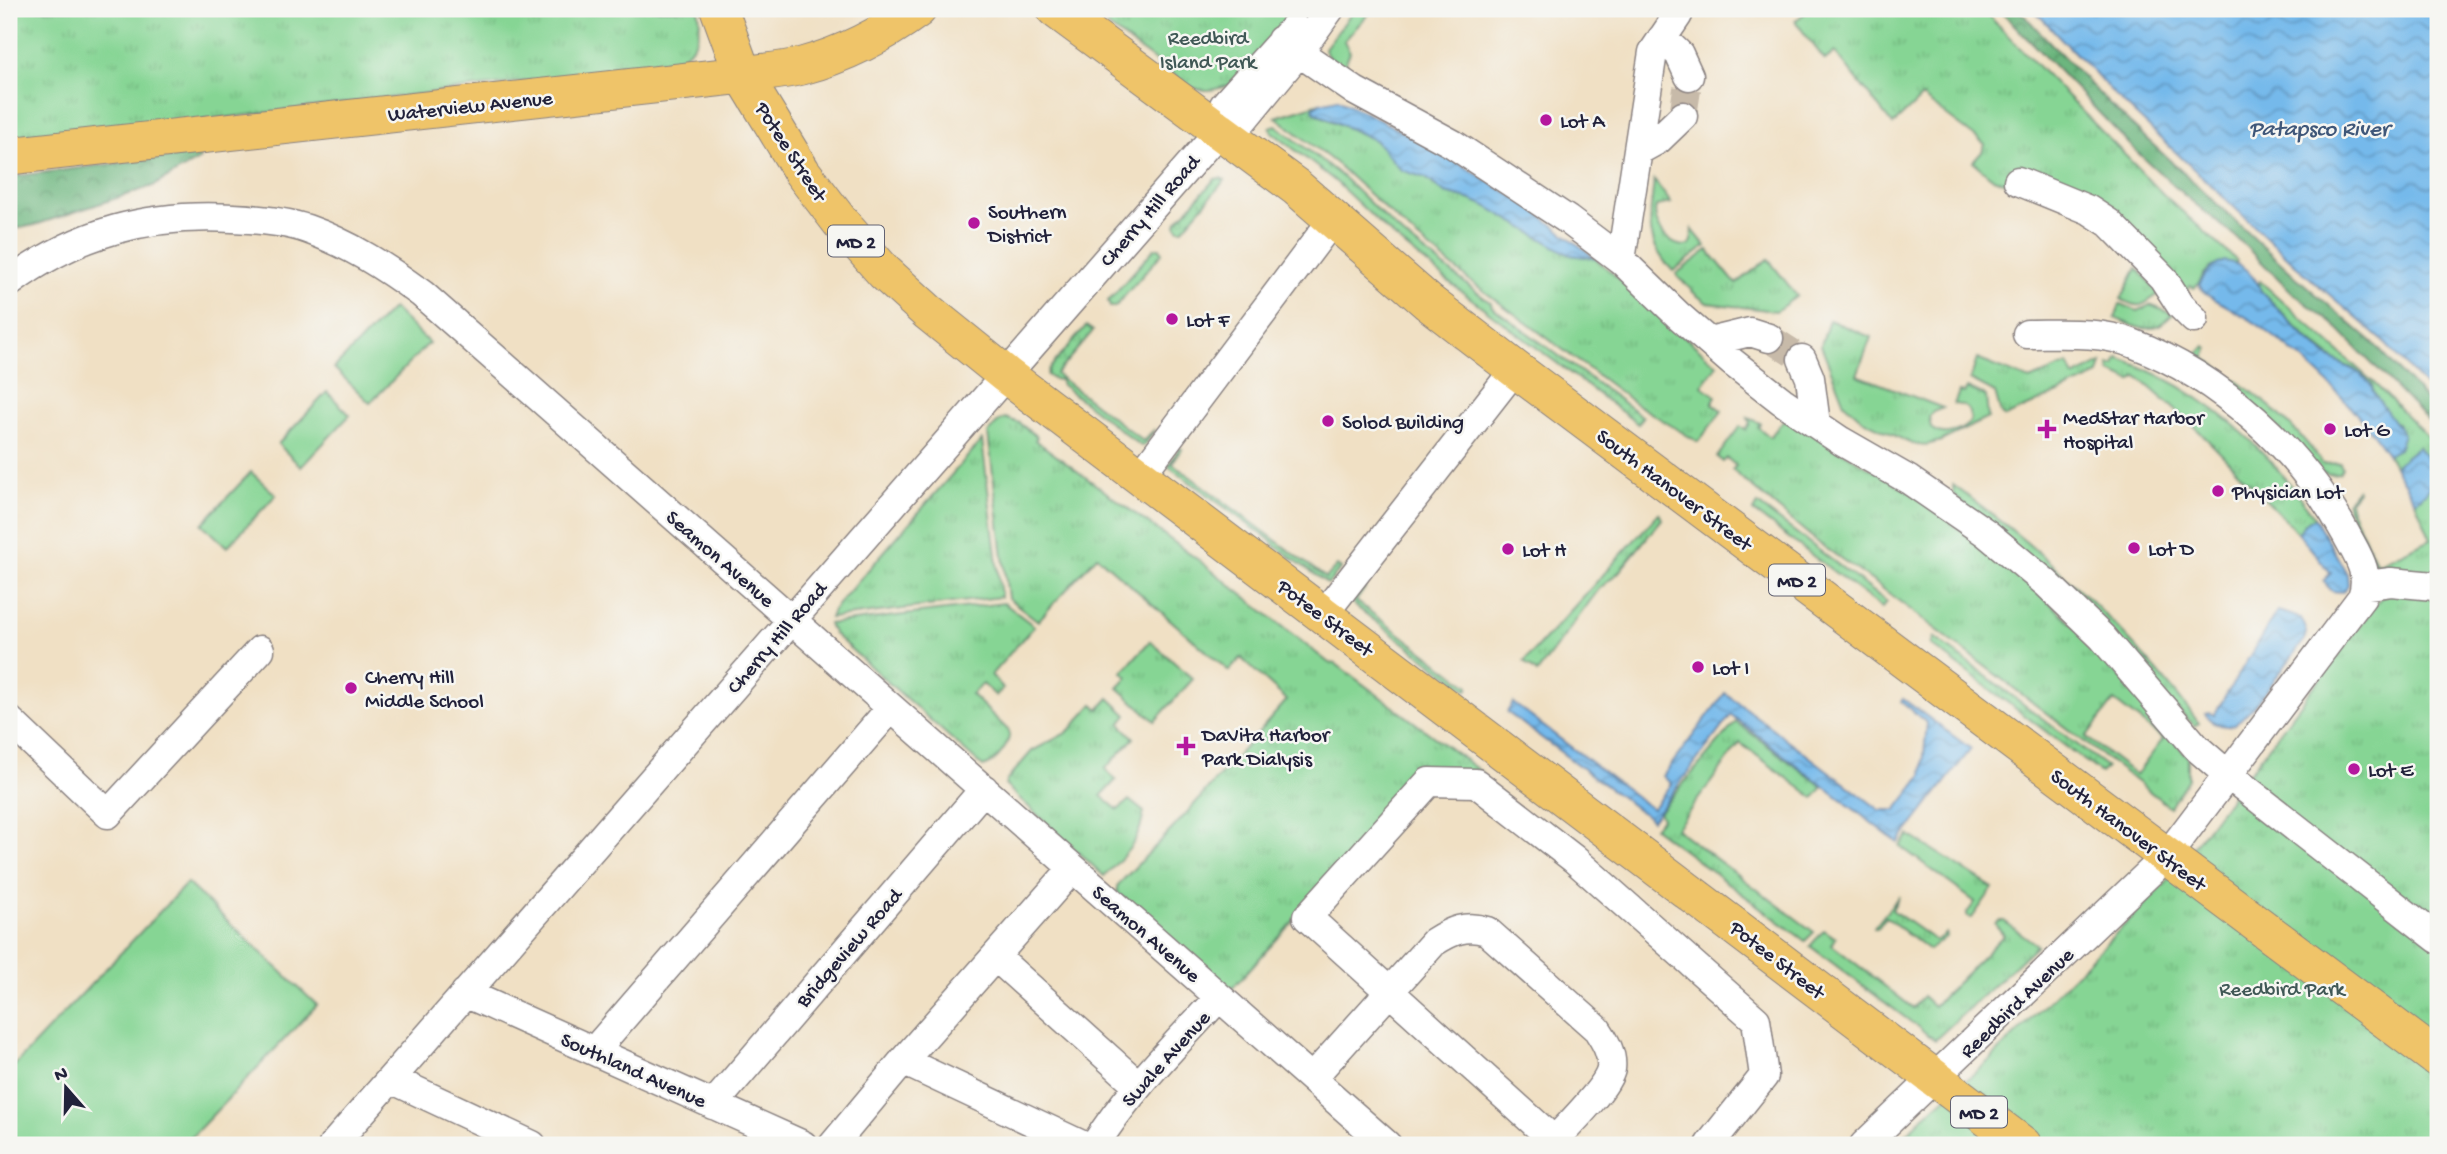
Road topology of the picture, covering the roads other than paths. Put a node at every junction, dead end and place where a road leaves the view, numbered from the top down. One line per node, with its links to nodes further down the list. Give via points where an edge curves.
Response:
1 (719, 9): 8 (main road, Potee Street / MD 2)
2 (918, 9): 8 (main road, Waterview Avenue, via 851,48 802,66)
3 (1055, 9): 11 (main road, South Hanover Street / MD 2)
4 (1311, 9): 7 (street)
5 (1329, 9): 7 (street)
6 (1678, 17): 9 (street, via 1679,54); 12 (street, via 1653,52)
7 (1290, 46): 11 (street, via 1224,105); 16 (street, via 1355,92 1502,176)
8 (743, 75): 13 (main road, Waterview Avenue); 24 (main road, Potee Street / MD 2, via 802,172 858,243 919,304)
9 (1689, 76)
10 (1683, 116): 12 (street, via 1658,140)
11 (1220, 130): 15 (main road, South Hanover Street / MD 2); 24 (street, Cherry Hill Road)
12 (1637, 151): 16 (street)
13 (9, 156)
14 (2018, 181): 18 (street, via 2109,223 2163,278)
15 (1334, 218): 23 (main road, South Hanover Street / MD 2, via 1428,302); 26 (street)
16 (1621, 260): 21 (street)
17 (9, 283): 30 (street, Seamon Avenue, via 79,240 163,219 253,219 304,228 344,244 422,293)
18 (2194, 319)
19 (2027, 334): 27 (street, via 2093,334 2130,342 2166,358 2219,392 2261,424 2327,500 2364,568)
20 (1769, 338): 21 (street, via 1750,332)
21 (1709, 342): 25 (street)
22 (1802, 359): 25 (street, via 1810,378)
23 (1516, 369): 29 (street); 36 (main road, South Hanover Street / MD 2)
24 (1006, 375): 26 (main road, Potee Street / MD 2); 30 (street, Cherry Hill Road)
25 (1816, 424): 34 (street, via 1909,480 1986,533 2036,575 2102,637 2197,748)
26 (1140, 476): 29 (main road, Potee Street / MD 2)
27 (2367, 585): 28 (street, via 2391,582); 34 (street, Reedbird Avenue)
28 (2438, 590)
29 (1323, 615): 48 (main road, Potee Street / MD 2)
30 (792, 620): 32 (street, Seamon Avenue); 40 (street, Cherry Hill Road)
31 (260, 650): 33 (street, via 108,814)
32 (891, 708): 35 (street, Seamon Avenue); 43 (street)
33 (9, 720)
34 (2227, 774): 36 (street, Reedbird Avenue); 38 (street)
35 (984, 789): 37 (street, Seamon Avenue); 50 (street, Bridgeview Road)
36 (2166, 857): 44 (main road, South Hanover Street / MD 2); 48 (street, Reedbird Avenue)
37 (1073, 868): 39 (street); 42 (street, Seamon Avenue)
38 (2438, 939)
39 (996, 957): 45 (street); 49 (street)
40 (465, 993): 43 (street, Southland Avenue); 47 (street, Cherry Hill Road)
41 (1388, 993): 46 (street); 52 (street); 52 (street, via 1434,942 1474,927 1487,931 1597,1029 1611,1057 1611,1071); 60 (street, via 1307,917 1429,782 1476,783 1574,859 1756,1020 1764,1076)
42 (1219, 997): 46 (street, Seamon Avenue); 49 (street, Swale Avenue)
43 (594, 1051): 50 (street, Southland Avenue)
44 (2438, 1059)
45 (904, 1061): 56 (street); 57 (street)
46 (1311, 1078): 59 (street, Seamon Avenue)
47 (391, 1079): 53 (street, Cherry Hill Road); 54 (street)
48 (1935, 1079): 61 (street, Reedbird Avenue); 62 (main road, Potee Street / MD 2)
49 (1138, 1085): 51 (street, Swale Avenue)
50 (713, 1105): 55 (street, Southland Avenue)
51 (1112, 1132): 58 (street, Swale Avenue)
52 (1554, 1144)
53 (333, 1145)
54 (532, 1145)
55 (803, 1145)
56 (833, 1145)
57 (1082, 1145)
58 (1095, 1145)
59 (1387, 1145)
60 (1710, 1145)
61 (1864, 1145)
62 (2023, 1145)

